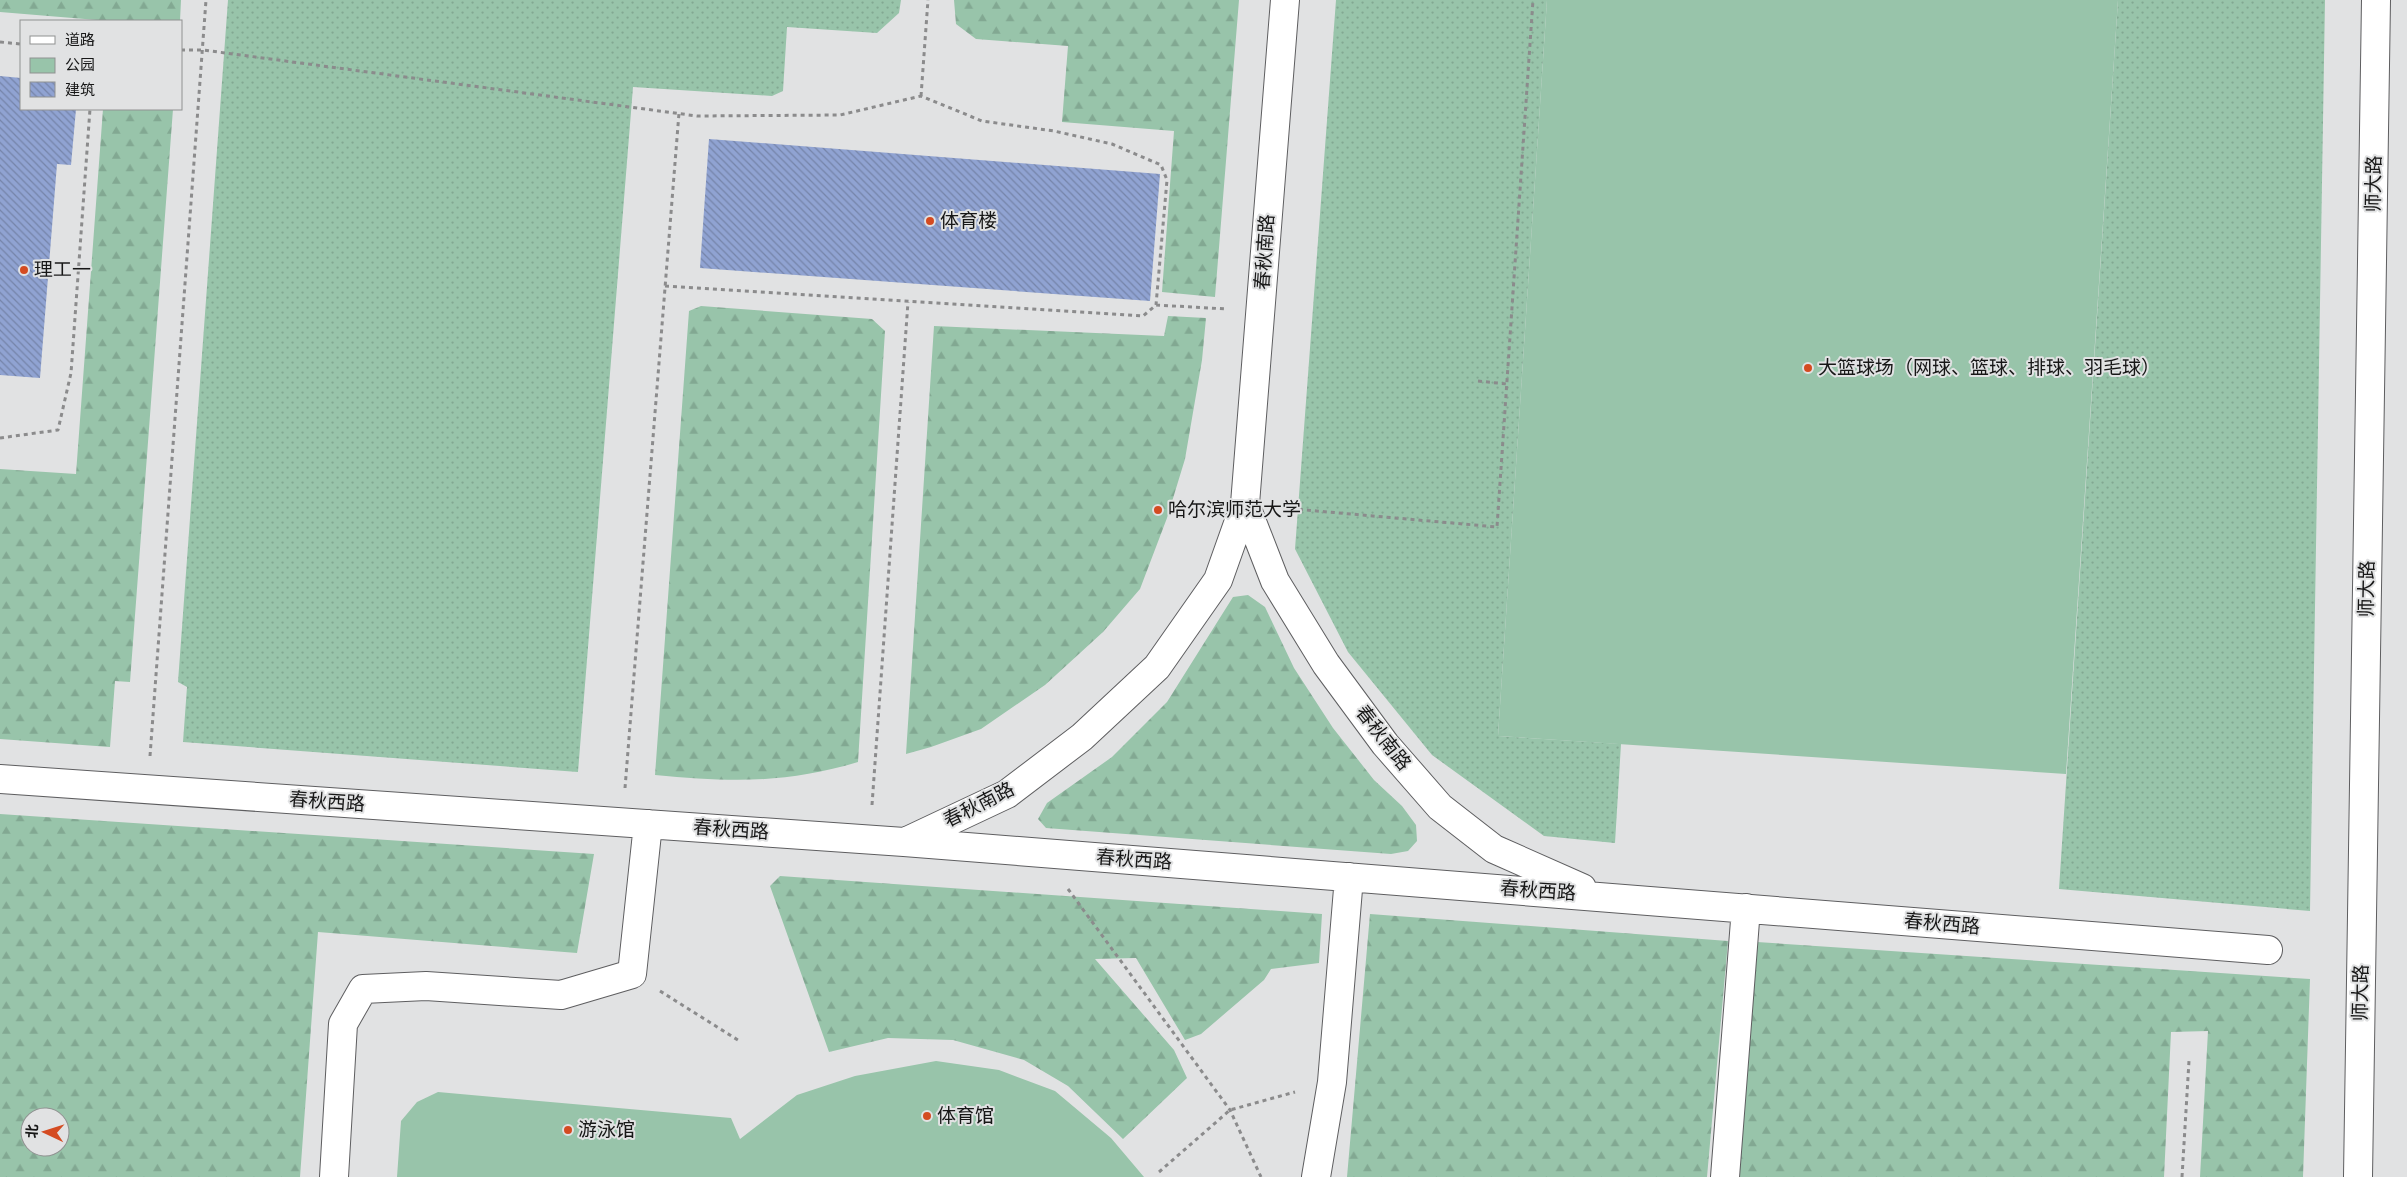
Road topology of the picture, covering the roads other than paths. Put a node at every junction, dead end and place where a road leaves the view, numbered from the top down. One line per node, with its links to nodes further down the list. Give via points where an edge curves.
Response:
1 (1285, 0): 3 (street, 春秋南路)
2 (2376, 0): 14 (street, 师大路)
3 (1245, 504): 6 (street, 春秋南路, via 1218,580 1157,667 1082,737 1007,794); 8 (street, 春秋南路, via 1275,581 1326,664 1385,744 1440,807 1494,849)
4 (0, 779): 5 (street, 春秋西路)
5 (635, 824): 6 (street, 春秋西路); 11 (street, via 632,974 561,996 426,986 363,989 343,1024)
6 (904, 842): 7 (street, 春秋西路)
7 (1349, 876): 8 (street, 春秋西路); 12 (street, via 1332,1082)
8 (1600, 896): 9 (street, 春秋西路)
9 (1746, 908): 10 (street, 春秋西路); 13 (street)
10 (2268, 950)
11 (334, 1177)
12 (1316, 1177)
13 (1726, 1177)
14 (2358, 1177)

